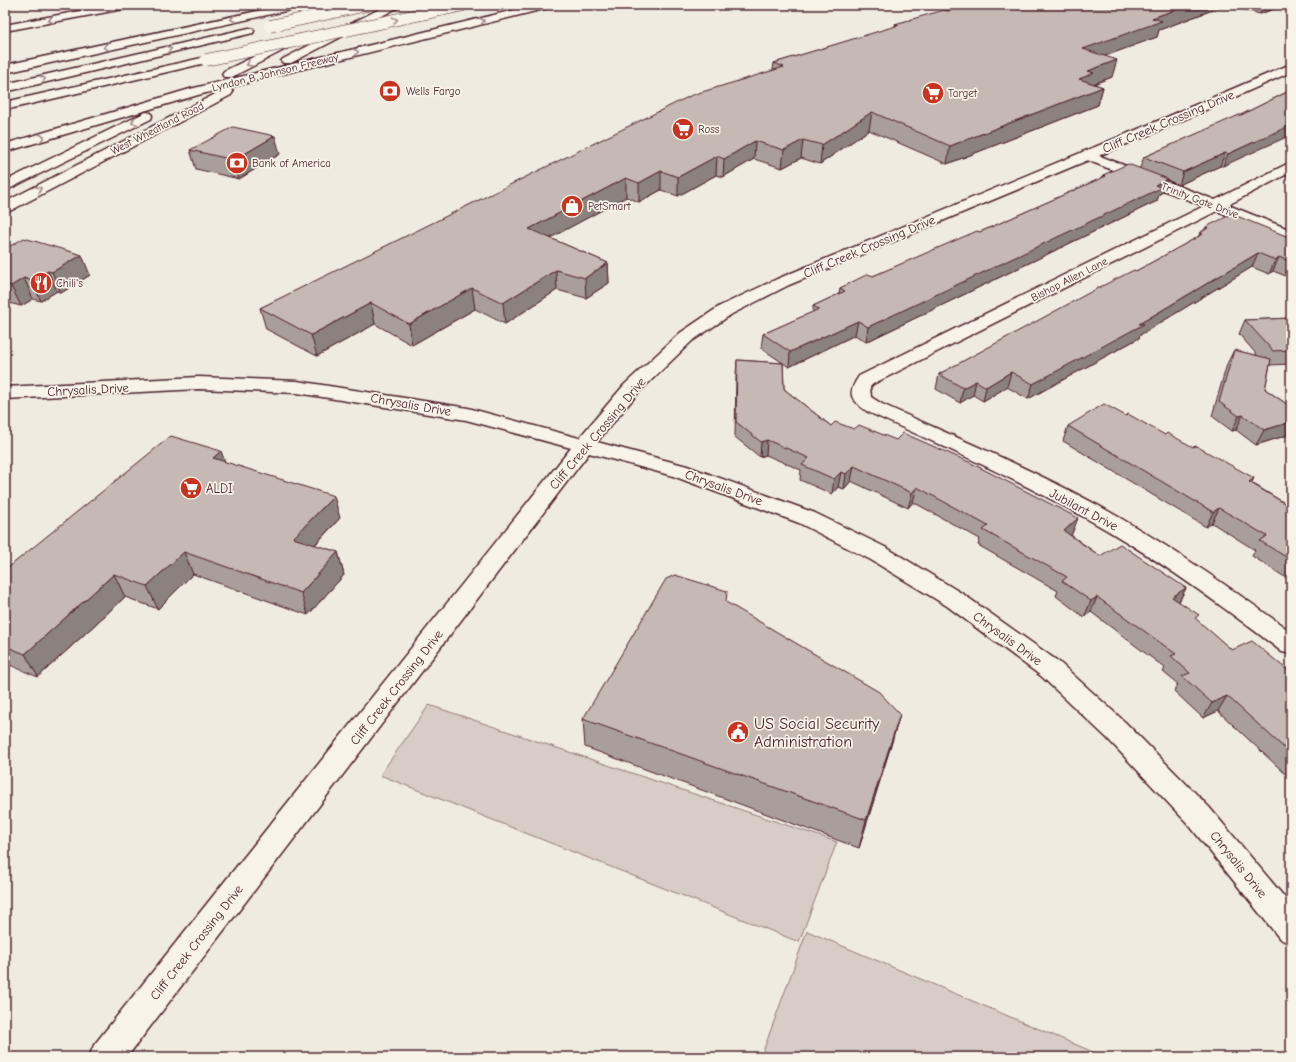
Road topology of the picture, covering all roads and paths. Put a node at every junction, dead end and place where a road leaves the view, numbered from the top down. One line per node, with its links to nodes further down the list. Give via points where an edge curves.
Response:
1 (129, 5): 11 (main road, one-way to 11)
2 (299, 5): 16 (main road, one-way to 16)
3 (366, 5): 10 (main road, West Wheatland Road); 18 (main road, one-way to 3, bridge)
4 (395, 5): 12 (main road, West Wheatland Road)
5 (436, 5): 9 (main road, via 433,9 438,14)
6 (464, 5): 20 (main road, one-way to 6, bridge)
7 (548, 5): 9 (main road, Lyndon B Johnson Freeway, one-way to 7)
8 (192, 17): 14 (main road, via 73,46)
9 (467, 25): 13 (main road, Lyndon B Johnson Freeway, one-way to 9)
10 (321, 27): 12 (main road, via 314,36 289,52); 19 (main road, West Wheatland Road, one-way to 19)
11 (5, 28)
12 (291, 59): 13 (main road); 17 (main road, West Wheatland Road)
13 (305, 65): 17 (main road, Lyndon B Johnson Freeway)
14 (5, 66)
15 (1291, 68): 24 (main road, Cliff Creek Crossing Drive)
16 (5, 69)
17 (258, 76): 19 (main road, Lyndon B Johnson Freeway); 28 (main road, West Wheatland Road, one-way to 17)
18 (5, 88)
19 (194, 92): 21 (main road, Lyndon B Johnson Freeway, one-way to 19); 23 (main road, West Wheatland Road, one-way to 23)
20 (5, 106)
21 (5, 148)
22 (5, 153): 23 (main road, via 31,149)
23 (45, 155): 26 (main road, West Wheatland Road)
24 (1087, 155): 27 (main road, Trinity Gate Drive); 32 (main road, Cliff Creek Crossing Drive, via 783,282 726,310 686,338 631,389)
25 (1291, 166): 27 (main road, Bishop Allen Lane)
26 (5, 188)
27 (1215, 206): 29 (main road, Trinity Gate Drive); 31 (main road, Bishop Allen Lane, via 866,380 861,387)
28 (5, 208)
29 (1291, 236)
30 (5, 393): 32 (main road, Chrysalis Drive, via 199,383 297,387 468,414)
31 (862, 399): 33 (main road, Jubilant Drive, via 875,408 1028,479 1121,528 1203,580)
32 (584, 445): 34 (main road, Chrysalis Drive, via 680,471 807,518 879,554 955,600 1050,670 1116,730 1199,816); 35 (main road, Cliff Creek Crossing Drive)
33 (1291, 645)
34 (1291, 929)
35 (106, 1057)

